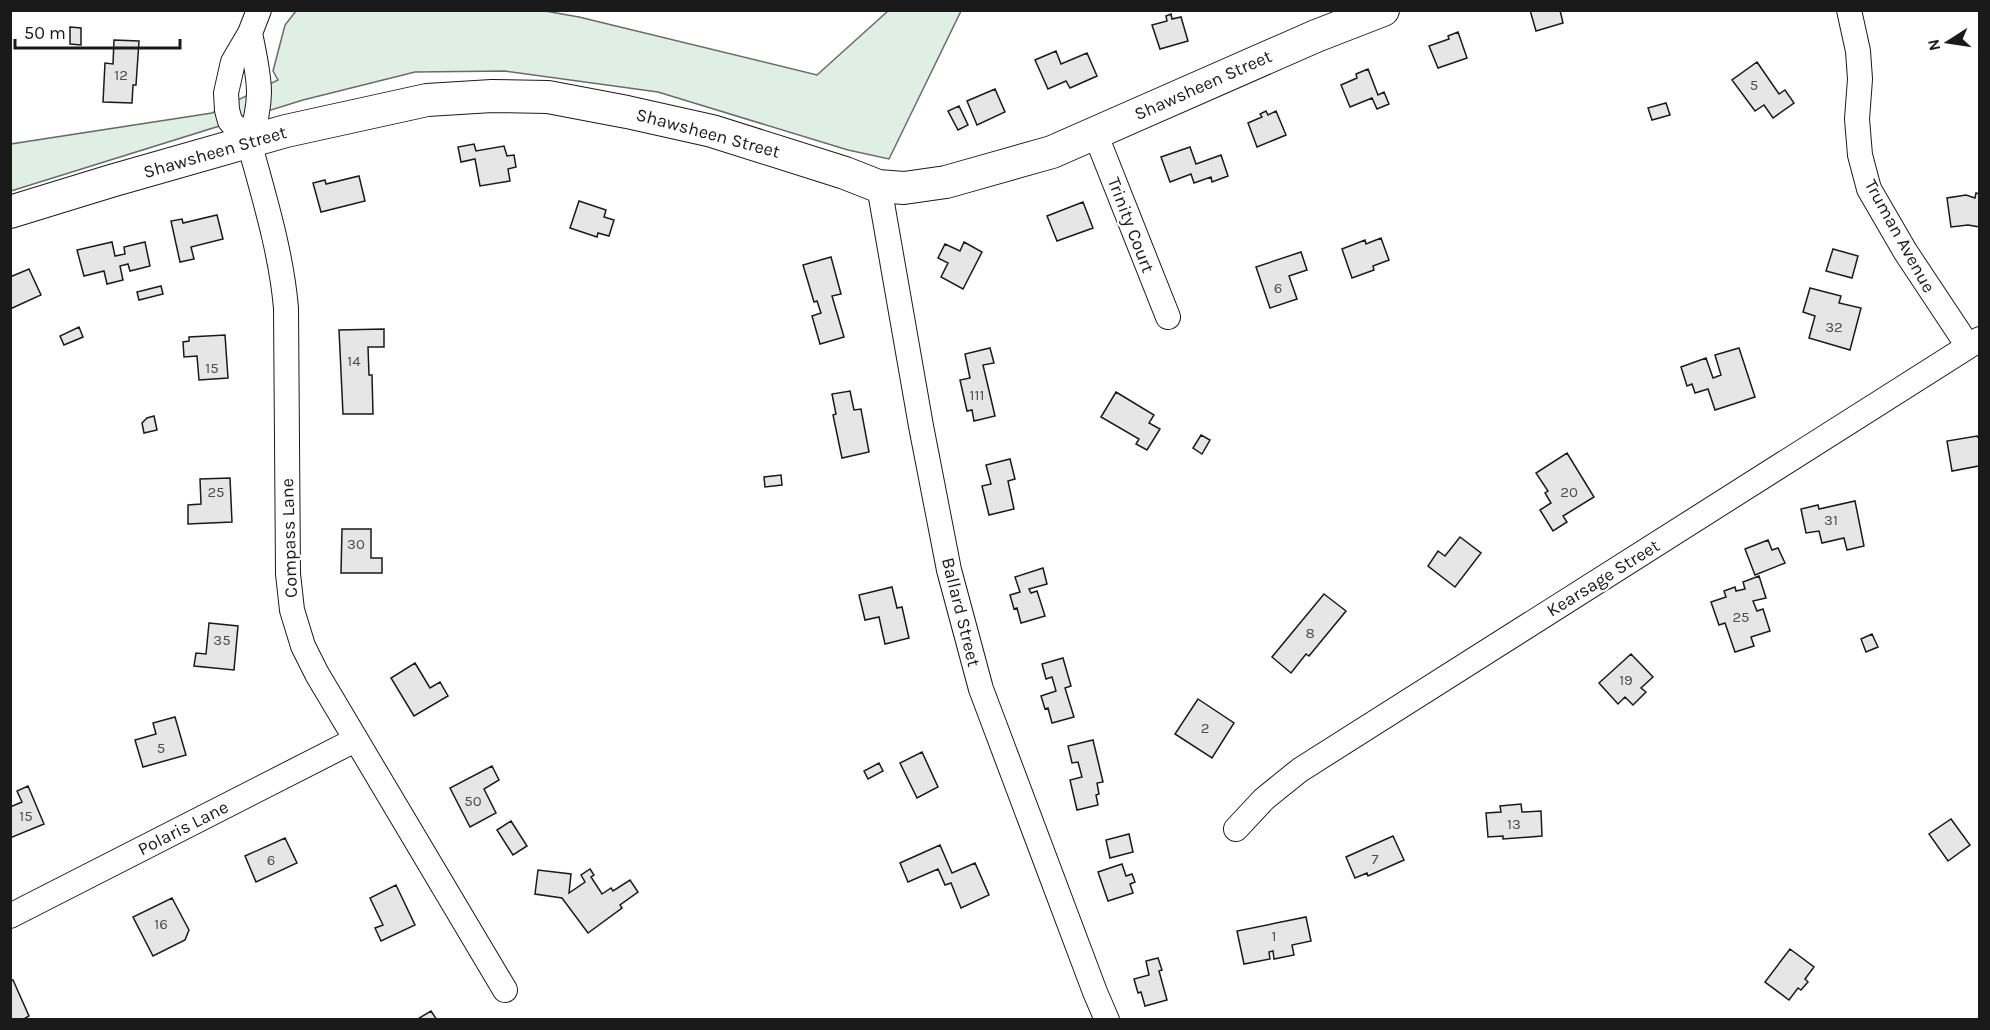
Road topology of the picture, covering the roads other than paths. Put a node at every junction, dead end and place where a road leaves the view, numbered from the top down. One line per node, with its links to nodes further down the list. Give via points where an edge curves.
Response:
1 (259, 10): 4 (street)
2 (1383, 10): 5 (main road, Shawsheen Street)
3 (1849, 10): 10 (street, Truman Avenue, via 1858,51 1860,155 1869,189 1905,251)
4 (250, 33): 6 (street, via 260,95); 6 (street, via 233,62 226,102 233,126)
5 (1095, 133): 7 (main road, Shawsheen Street, via 1052,152 946,182 904,188); 9 (street, Trinity Court)
6 (249, 142): 7 (main road, Shawsheen Street, via 427,100 548,97 712,131); 8 (main road, Shawsheen Street); 11 (street, Compass Lane, via 278,248 285,297 286,540 292,610 303,646)
7 (879, 186): 15 (street, Ballard Street, via 947,558 978,678)
8 (10, 212)
9 (1168, 317)
10 (1974, 342): 12 (street, Kearsage Street, via 1299,770)
11 (355, 740): 13 (street, Polaris Lane); 14 (street, Compass Lane)
12 (1236, 829)
13 (10, 916)
14 (506, 990)
15 (1107, 1020)

